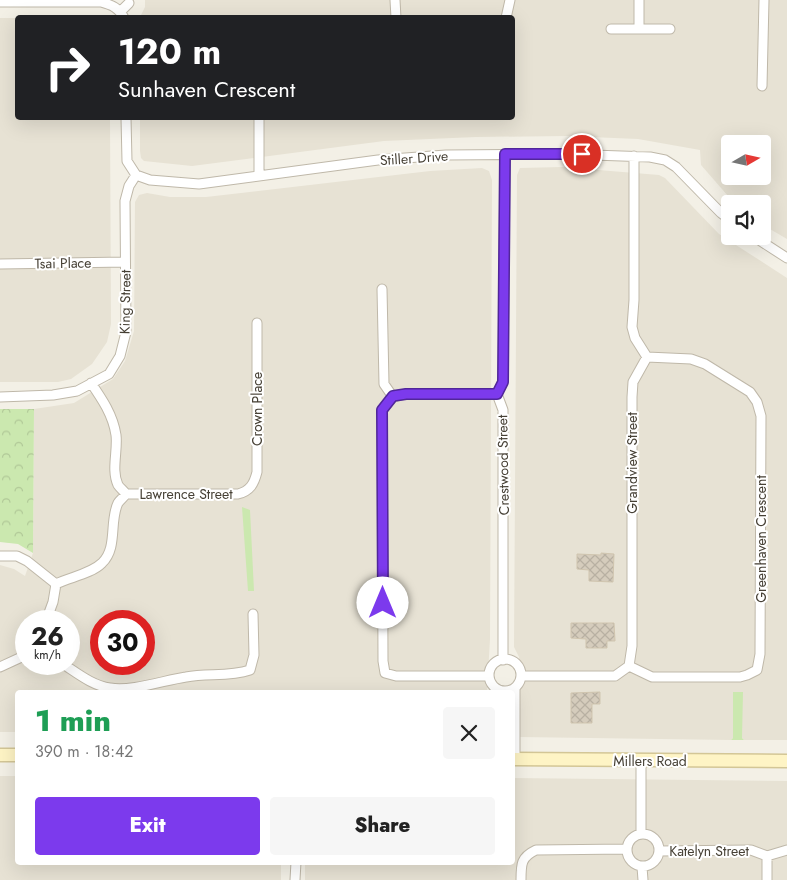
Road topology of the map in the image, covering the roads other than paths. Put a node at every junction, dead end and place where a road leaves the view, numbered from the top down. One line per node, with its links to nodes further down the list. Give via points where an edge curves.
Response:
1 (395, 0): 8 (street)
2 (510, 0): 9 (street)
3 (639, 0): 10 (street)
4 (764, 0): 13 (street)
5 (0, 2): 7 (street, via 101,2 113,5)
6 (129, 2): 7 (street)
7 (122, 14)
8 (396, 15)
9 (507, 15)
10 (639, 29): 11 (street); 12 (street)
11 (670, 29)
12 (610, 30)
13 (762, 86)
14 (126, 120): 18 (street, via 127,161)
15 (259, 120): 19 (street)
16 (505, 154): 17 (street, Stiller Drive); 19 (street, Stiller Drive, via 403,158); 29 (street, Crestwood Street, via 503,382)
17 (634, 156): 20 (street, Stiller Drive, via 671,163); 27 (street, via 632,326 635,338)
18 (136, 175): 19 (street, Stiller Drive, via 150,180 199,184); 23 (street, King Street, via 125,201)
19 (259, 176)
20 (721, 211)
21 (767, 245): 22 (street)
22 (787, 258)
23 (126, 262): 24 (street, Tsai Place); 28 (street, King Street, via 126,332 120,356 109,374)
24 (0, 264)
25 (382, 289): 31 (street, via 384,384)
26 (257, 322): 32 (street, Crown Place, via 257,472 254,484)
27 (647, 357): 40 (street, Grandview Street, via 633,382 632,397 632,646); 40 (street, Greenhaven Crescent, via 691,359 705,364 750,392 757,402 761,416 760,654 757,670 740,677 652,677)
28 (91, 383): 30 (street, King Street, via 77,391 53,395); 33 (street, via 112,418 116,436 115,469 118,485)
29 (497, 394): 31 (street); 39 (street, Crestwood Street, via 503,410)
30 (0, 396)
31 (393, 396): 43 (street, via 382,410 385,673 396,676)
32 (246, 492): 33 (street, Lawrence Street)
33 (126, 494): 35 (street, via 118,502 111,549 102,563)
34 (0, 556): 35 (street, via 17,556)
35 (56, 584): 36 (street)
36 (50, 610)
37 (254, 614): 42 (street, via 254,655 250,670 239,674 188,676 127,688 96,684)
38 (15, 660): 41 (street)
39 (503, 660): 43 (street, via 495,663); 44 (street, via 518,666)
40 (629, 666): 44 (street, via 615,676)
41 (0, 667)
42 (80, 674)
43 (489, 676): 46 (street)
44 (521, 676): 45 (street)
45 (515, 688): 47 (street)
46 (495, 690)
47 (508, 690)
48 (0, 755): 49 (street)
49 (15, 755)
50 (515, 759): 51 (street, Millers Road)
51 (642, 761): 52 (street, Millers Road); 53 (street)
52 (787, 761)
53 (641, 834): 54 (street, via 631,839); 56 (street, via 656,840)
54 (627, 849): 59 (street, via 630,859); 61 (street, via 536,850 523,860)
55 (787, 850): 57 (street, Katelyn Street)
56 (659, 851): 57 (street, Katelyn Street, via 751,850); 59 (street, via 652,864)
57 (767, 856): 63 (street)
58 (296, 865): 60 (street)
59 (642, 867): 62 (street)
60 (295, 880)
61 (521, 880)
62 (642, 880)
63 (767, 880)

